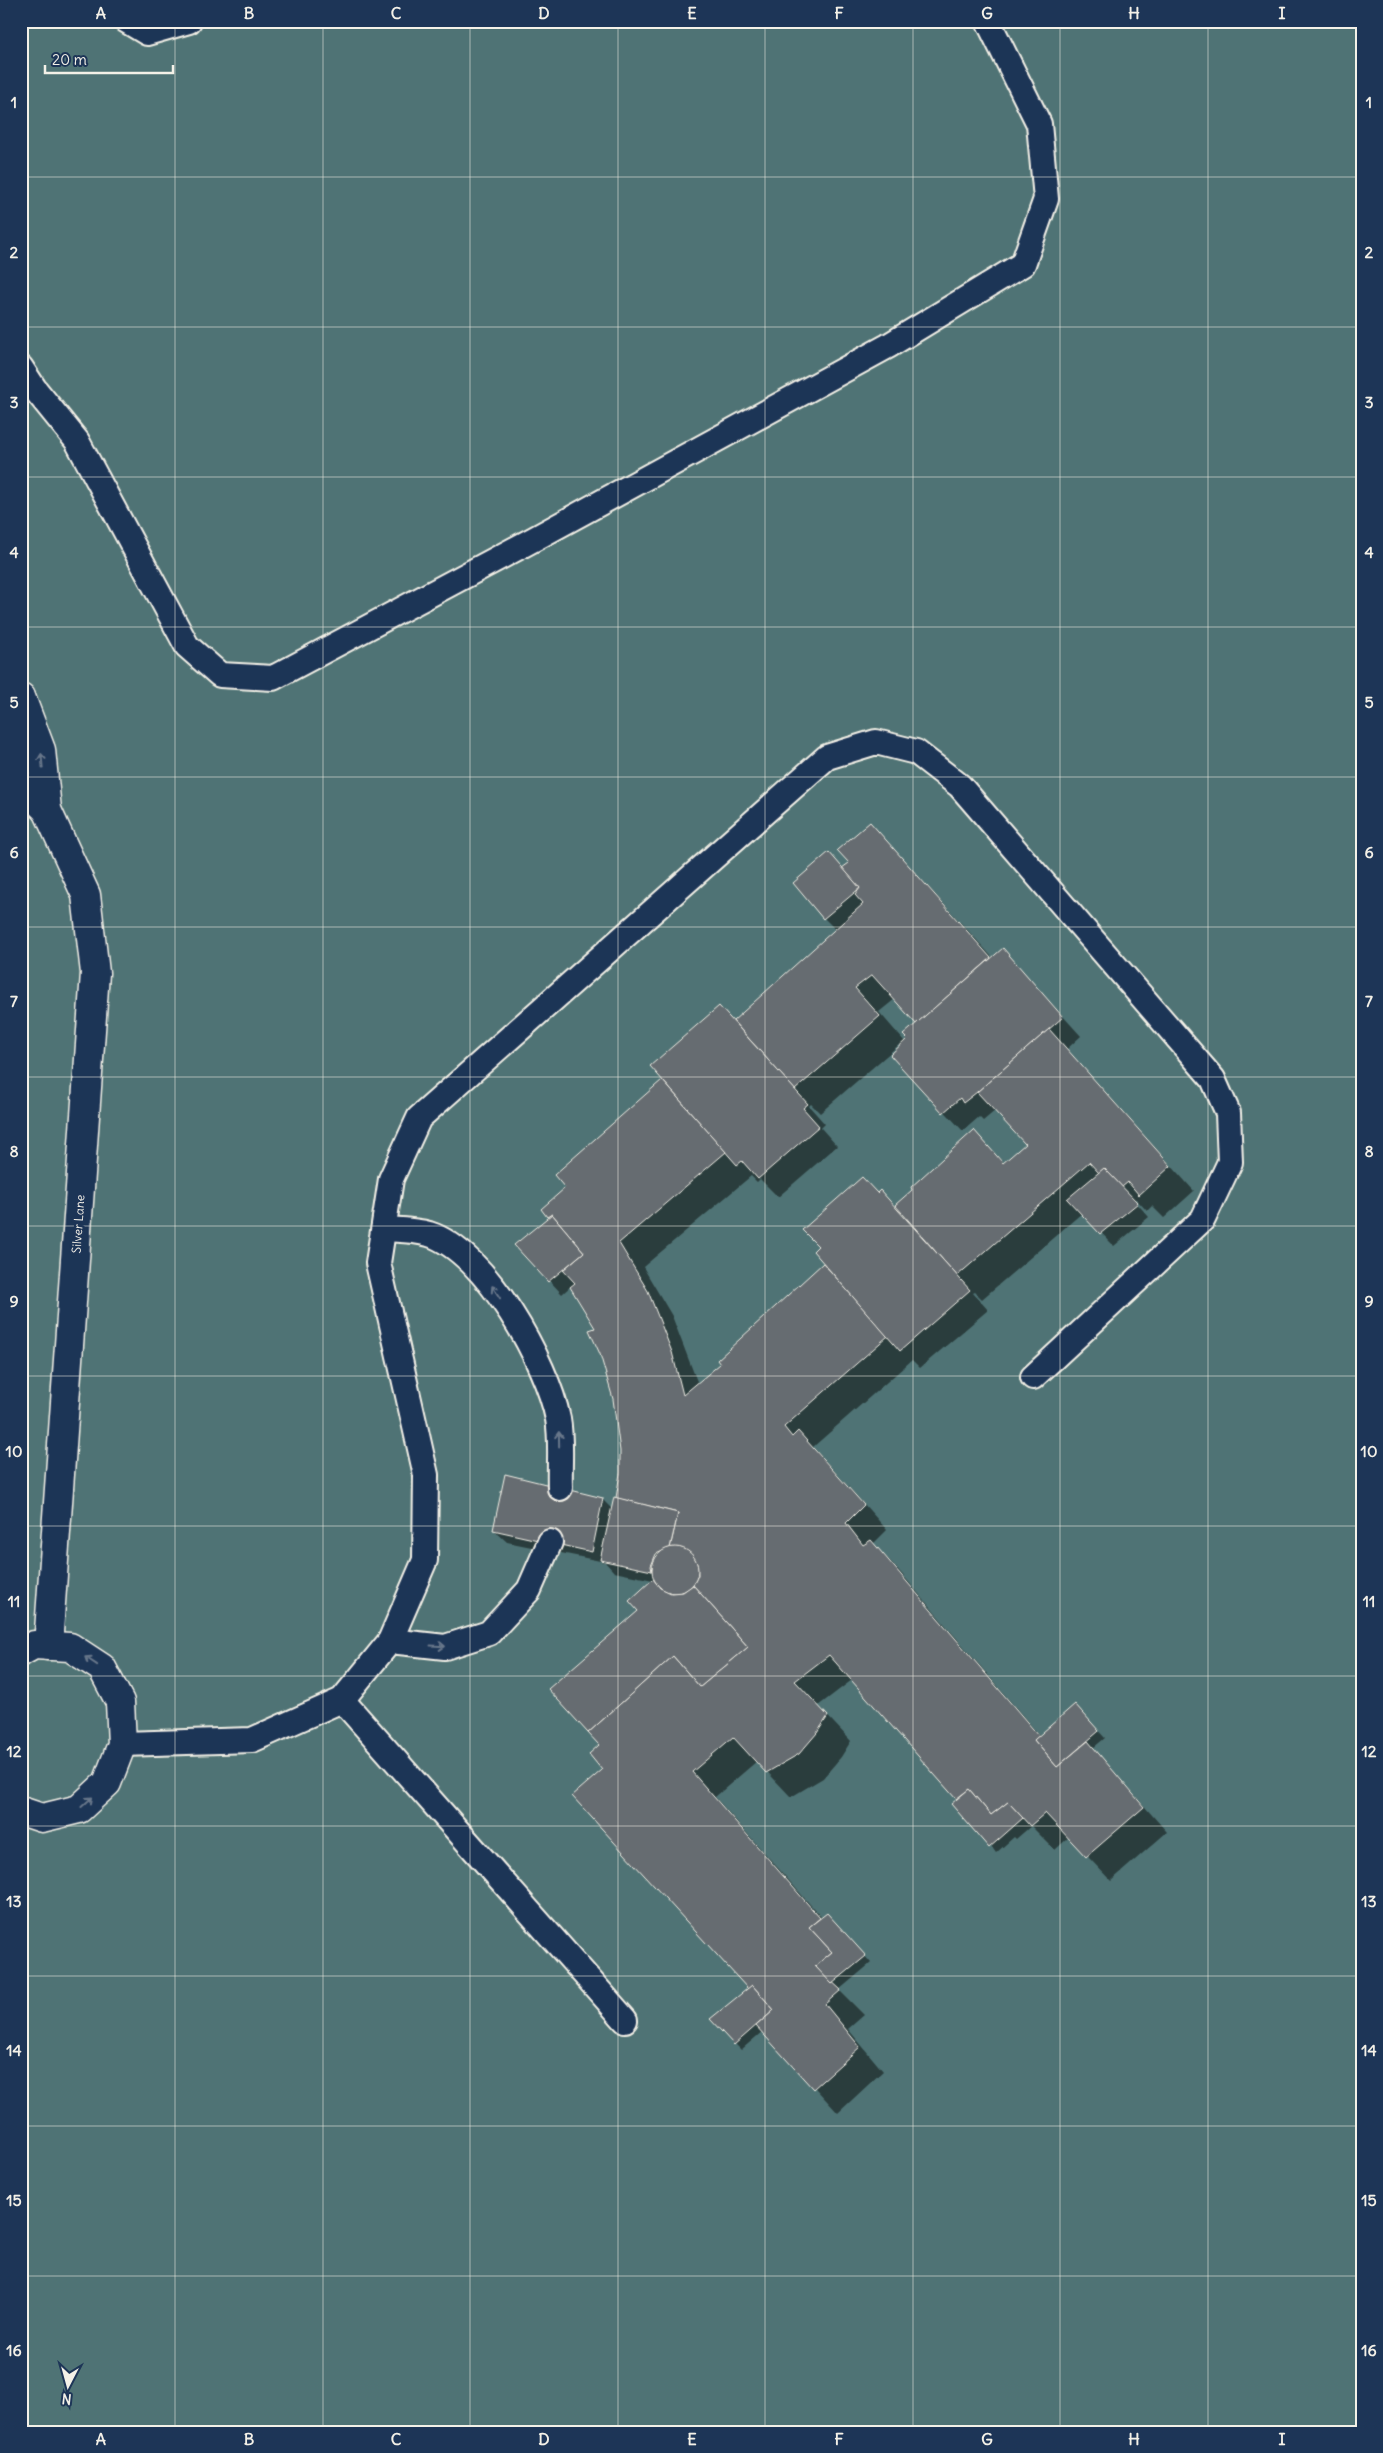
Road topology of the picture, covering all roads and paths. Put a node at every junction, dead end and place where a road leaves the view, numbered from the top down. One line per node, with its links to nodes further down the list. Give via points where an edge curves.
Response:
1 (127, 21): 2 (lane, via 147,33)
2 (189, 21)
3 (988, 21): 4 (lane, via 1039,124 1046,199 1023,264 871,356 273,678 220,675 187,646 77,441)
4 (21, 368)
5 (21, 698): 7 (street, Silver Lane, one-way to 5, via 42,750)
6 (21, 784): 7 (street, Silver Lane)
7 (47, 810): 13 (street, Silver Lane, via 86,894 95,973)
8 (384, 1229): 9 (lane, via 391,1180 419,1118 827,757 876,742 916,752 960,786 1213,1078 1228,1113 1230,1162 1203,1219); 10 (lane, one-way to 8, via 558,1420 544,1374 492,1285 461,1251 429,1234); 12 (lane, via 378,1263 426,1474 425,1560)
9 (1033, 1377)
10 (560, 1488)
11 (550, 1542): 12 (lane, one-way to 11, via 445,1647 490,1633 529,1590)
12 (390, 1641): 15 (lane)
13 (48, 1646): 14 (street, via 34,1645); 16 (street, one-way to 13, via 120,1702 102,1668 70,1646)
14 (21, 1652)
15 (342, 1700): 16 (lane, via 252,1740); 18 (lane)
16 (122, 1744): 17 (street, one-way to 16, via 42,1818 79,1809 107,1783)
17 (21, 1811)
18 (625, 2020)

